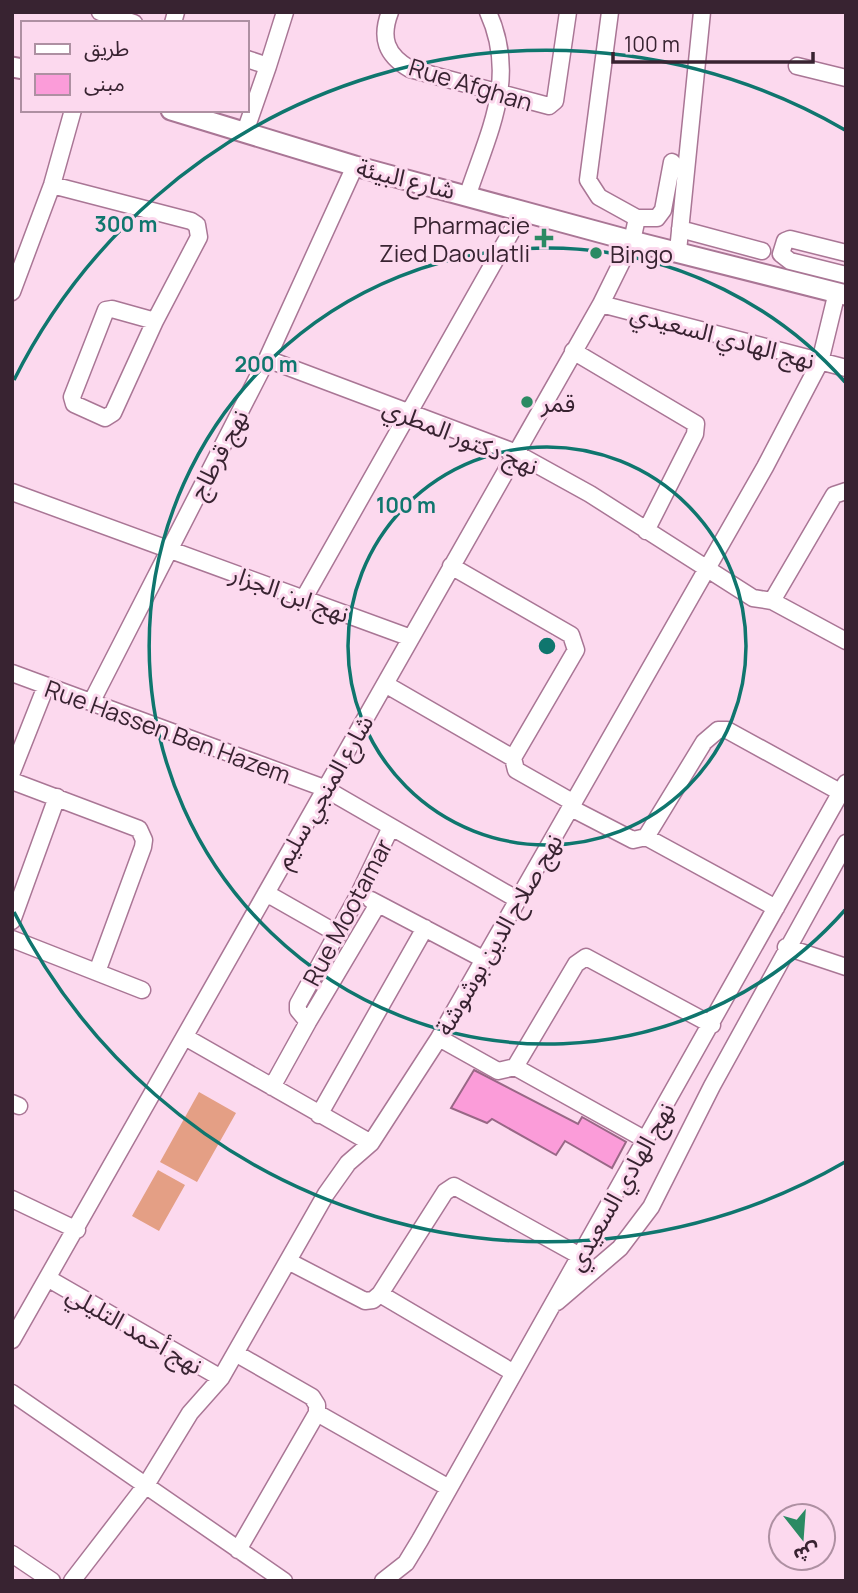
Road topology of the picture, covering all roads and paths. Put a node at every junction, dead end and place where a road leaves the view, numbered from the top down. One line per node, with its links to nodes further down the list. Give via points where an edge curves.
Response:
1 (100, 12): 8 (street)
2 (285, 12): 10 (street)
3 (390, 12): 13 (street, Rue Afghan, via 385,41 399,62)
4 (488, 12): 13 (street, via 501,49)
5 (568, 12): 13 (street, Rue Afghan, via 555,101 545,106)
6 (610, 12): 22 (street, via 588,180 599,197)
7 (702, 12): 23 (street)
8 (128, 21)
9 (248, 59): 10 (street)
10 (268, 66): 16 (street)
11 (797, 66): 12 (street)
12 (846, 78)
13 (501, 92): 20 (street)
14 (72, 112): 19 (street)
15 (178, 112): 16 (main road, شارع البيئة)
16 (244, 132): 18 (main road, شارع البيئة)
17 (672, 162): 22 (street, via 663,210 652,220)
18 (355, 166): 20 (main road, شارع البيئة); 33 (street, نهج قرطاج)
19 (52, 185): 28 (street); 31 (street, via 197,225 199,237)
20 (468, 194): 21 (main road, شارع البيئة)
21 (523, 211): 24 (main road, شارع البيئة); 36 (street)
22 (637, 218): 24 (street, شارع المنجي سليم)
23 (680, 229): 25 (street); 26 (street)
24 (632, 242): 25 (main road, شارع البيئة); 30 (street, شارع المنجي سليم)
25 (678, 251): 29 (main road, شارع البيئة)
26 (762, 251)
27 (846, 253): 29 (street, via 790,239 781,254)
28 (13, 287)
29 (843, 287): 34 (street, نهج صلاح الدين بوشوشة)
30 (601, 304): 32 (street, شارع المنجي سليم); 34 (street, نهج الهادي السعيدي)
31 (155, 321): 31 (street, via 113,413 105,418 74,404 72,397 106,310)
32 (573, 351): 37 (street, شارع المنجي سليم); 40 (street, via 696,424)
33 (267, 359): 36 (street, نهج دكتور المطري); 41 (street, نهج قرطاج)
34 (820, 362): 35 (street, نهج الهادي السعيدي); 43 (street, نهج صلاح الدين بوشوشة)
35 (846, 368)
36 (408, 414): 37 (street, نهج دكتور المطري); 44 (street)
37 (514, 452): 40 (street, نهج دكتور المطري); 42 (street, شارع المنجي سليم)
38 (846, 491): 45 (street, via 834,495)
39 (12, 492): 41 (street, نهج ابن الجزار)
40 (646, 531): 43 (street, نهج دكتور المطري)
41 (169, 549): 44 (street, نهج ابن الجزار); 51 (street, نهج قرطاج)
42 (451, 566): 46 (street, شارع المنجي سليم); 52 (street, via 571,635 576,644)
43 (708, 572): 45 (street, نهج دكتور المطري, via 753,598); 58 (street, نهج صلاح الدين بوشوشة)
44 (304, 598): 46 (street, نهج ابن الجزار)
45 (772, 601): 47 (street, نهج دكتور المطري)
46 (411, 638): 49 (street, شارع المنجي سليم)
47 (846, 641)
48 (12, 673): 50 (street, Rue Hassen Ben Hazem)
49 (385, 684): 52 (street); 56 (street, شارع المنجي سليم)
50 (46, 686): 51 (street, Rue Hassen Ben Hazem); 53 (street)
51 (92, 701): 56 (street, Rue Hassen Ben Hazem)
52 (513, 758): 58 (street, via 516,770)
53 (12, 772)
54 (12, 781): 57 (street)
55 (843, 787): 60 (street, via 727,730 718,730 704,742); 66 (street, نهج الهادي السعيدي)
56 (324, 788): 59 (street, Rue Hassen Ben Hazem); 62 (street, شارع المنجي سليم)
57 (57, 796): 67 (street); 74 (street, via 139,830 144,840)
58 (573, 805): 60 (street, via 633,840); 64 (street, نهج صلاح الدين بوشوشة)
59 (391, 827): 63 (street, Rue Mootamar); 64 (street, Rue Hassen Ben Hazem)
60 (646, 837): 66 (street)
61 (846, 844): 71 (street)
62 (265, 893): 69 (street); 78 (street, شارع المنجي سليم)
63 (359, 894): 65 (street); 69 (street, Rue Mootamar)
64 (518, 900): 72 (street, نهج صلاح الدين بوشوشة)
65 (378, 904): 68 (street); 76 (street, Rue Mootamar)
66 (776, 908): 77 (street, نهج الهادي السعيدي)
67 (12, 921)
68 (425, 928): 72 (street); 82 (street)
69 (338, 934): 76 (street, Rue Mootamar, via 298,1004)
70 (12, 939): 74 (street)
71 (786, 947): 73 (street); 91 (street, via 651,1207 620,1248)
72 (483, 959): 79 (street, نهج صلاح الدين بوشوشة)
73 (846, 967)
74 (97, 972): 75 (street)
75 (142, 990)
76 (307, 1022): 81 (street)
77 (712, 1026): 80 (street, via 586,957 576,964); 83 (street, نهج الهادي السعيدي)
78 (185, 1037): 81 (street); 86 (street, شارع المنجي سليم)
79 (439, 1038): 80 (street, via 498,1072); 84 (street, نهج صلاح الدين بوشوشة)
80 (515, 1067): 83 (street)
81 (272, 1087): 82 (street)
82 (319, 1115): 84 (street)
83 (646, 1140): 87 (street, نهج الهادي السعيدي)
84 (371, 1143): 88 (street, نهج صلاح الدين بوشوشة, via 348,1163 326,1194)
85 (12, 1199): 86 (street)
86 (77, 1230): 89 (street, شارع المنجي سليم)
87 (580, 1256): 90 (street, via 454,1186 445,1192); 91 (street, نهج الهادي السعيدي)
88 (290, 1262): 90 (street, via 365,1301); 93 (street, نهج صلاح الدين بوشوشة)
89 (49, 1279): 92 (street, شارع المنجي سليم); 95 (street, نهج أحمد التليلي)
90 (380, 1294): 94 (street)
91 (550, 1309): 94 (street, نهج الهادي السعيدي)
92 (12, 1340)
93 (237, 1354): 95 (street, نهج صلاح الدين بوشوشة); 97 (street, via 314,1399)
94 (514, 1373): 99 (street, نهج الهادي السعيدي)
95 (221, 1378): 98 (street, نهج صلاح الدين بوشوشة, via 190,1413)
96 (12, 1393): 98 (street)
97 (317, 1413): 99 (street); 100 (street)
98 (146, 1485): 100 (street); 103 (street, نهج صلاح الدين بوشوشة)
99 (449, 1488): 105 (street, نهج الهادي السعيدي, via 406,1563)
100 (238, 1550): 104 (street)
101 (12, 1554): 102 (street)
102 (52, 1581)
103 (72, 1581)
104 (284, 1581)
105 (383, 1581)

